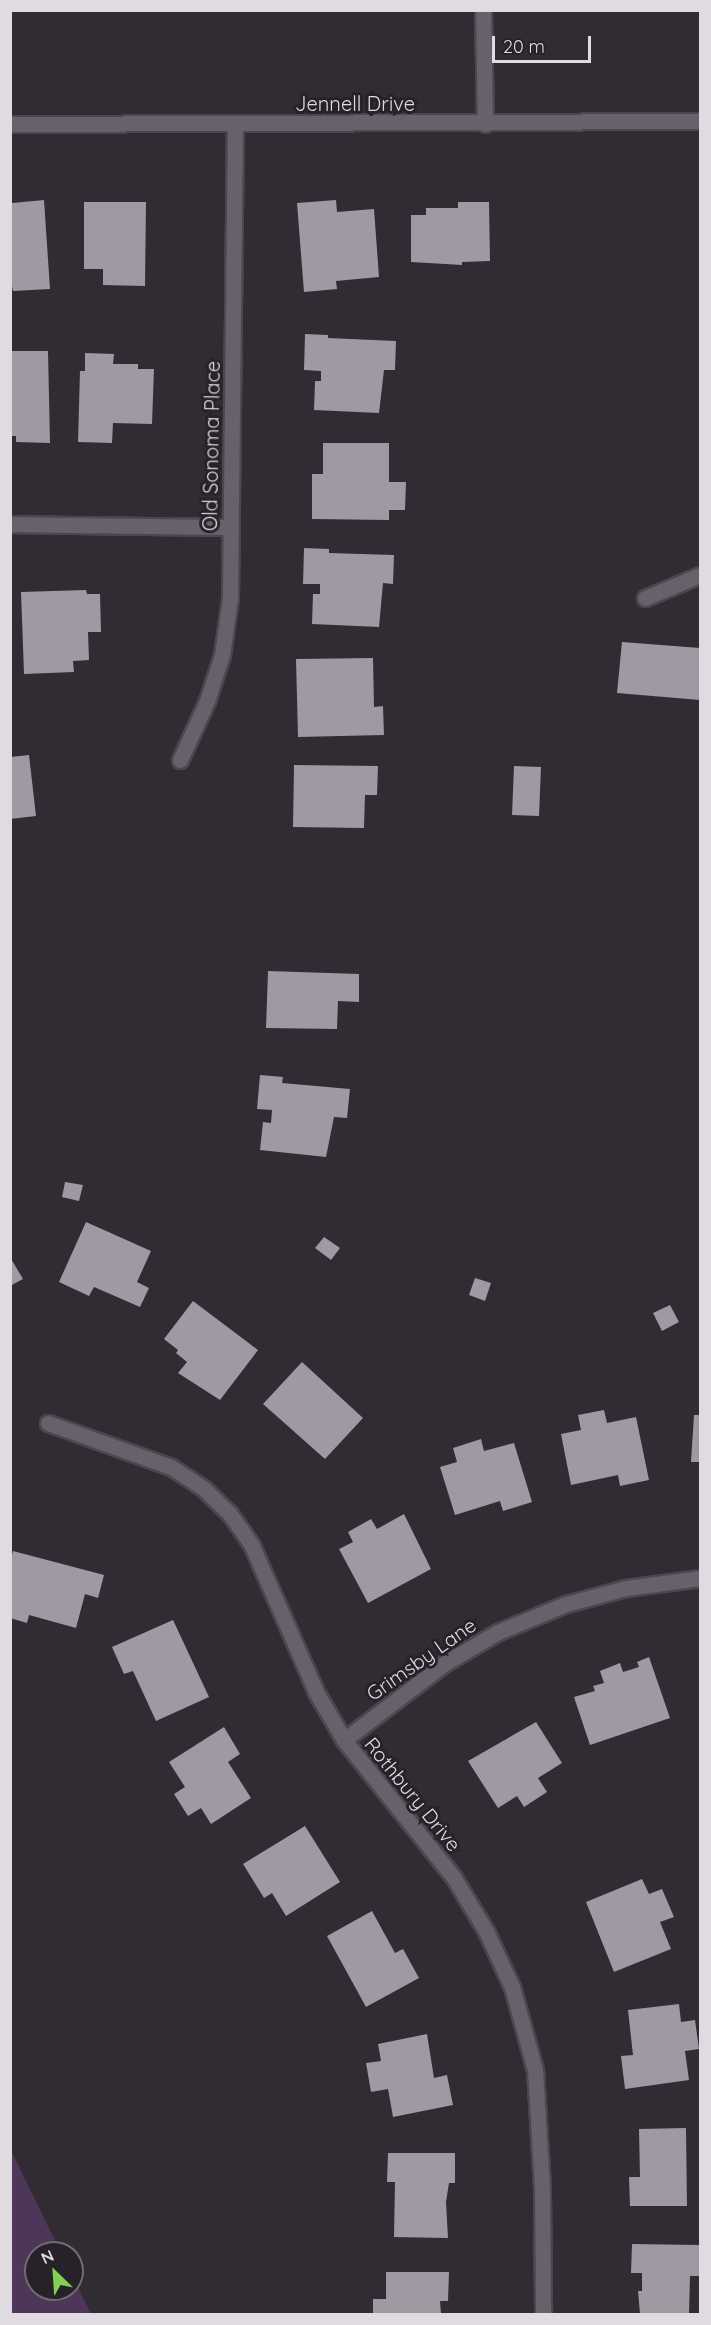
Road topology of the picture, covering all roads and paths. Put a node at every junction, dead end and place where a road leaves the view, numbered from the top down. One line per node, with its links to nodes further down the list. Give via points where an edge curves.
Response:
1 (483, 10): 5 (street)
2 (700, 121): 5 (street, Jennell Drive)
3 (10, 124): 4 (street, Jennell Drive)
4 (235, 124): 5 (street, Jennell Drive); 7 (street, Old Sonoma Place)
5 (485, 124)
6 (10, 524): 7 (street)
7 (231, 527): 10 (street, Old Sonoma Place, via 230,597 222,655 207,701)
8 (700, 575): 9 (street)
9 (645, 598)
10 (180, 760)
11 (48, 1424): 13 (street, Rothbury Drive, via 171,1467 203,1488 230,1514 252,1546 316,1692)
12 (700, 1578): 13 (street, Grimsby Lane, via 586,1598 498,1632 445,1663)
13 (344, 1740): 14 (street, Rothbury Drive, via 453,1878 486,1931 512,1987 535,2070 542,2189)
14 (543, 2314)

